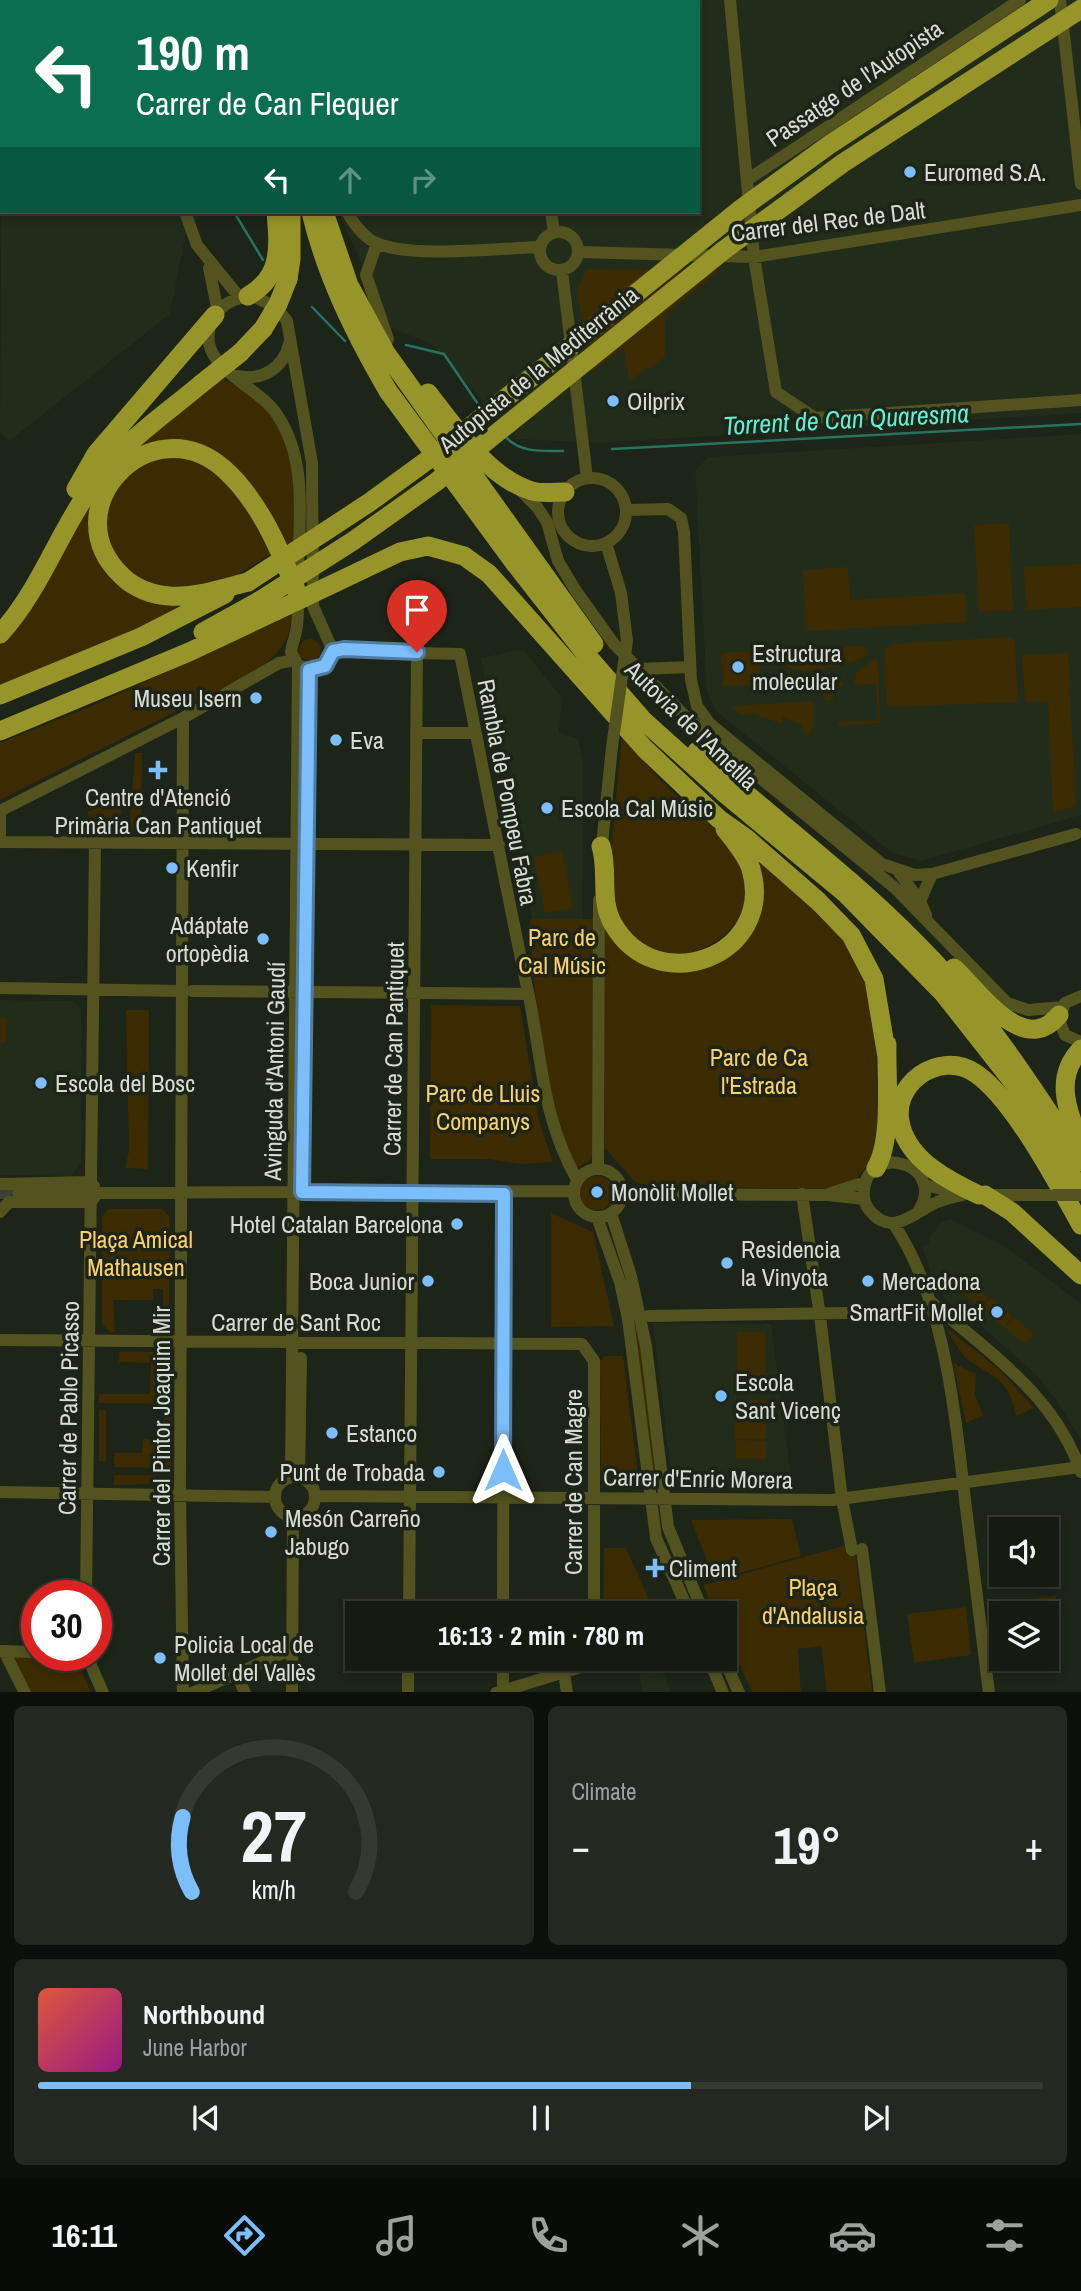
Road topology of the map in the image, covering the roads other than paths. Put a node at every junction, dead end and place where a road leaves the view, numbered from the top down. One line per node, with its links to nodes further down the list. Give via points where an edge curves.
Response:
1 (730, 0): 6 (street)
2 (1020, 0): 6 (street, Passatge de l'Autopista)
3 (1048, 0): 35 (highway, Autopista de la Mediterrània, bridge, via 742,208 440,451)
4 (1060, 0): 7 (street)
5 (1081, 9): 47 (highway, Autopista de la Mediterrània, bridge, via 843,163 724,250 436,482 353,541 259,601 148,659)
6 (747, 180): 21 (street)
7 (1081, 184)
8 (1081, 205): 21 (street, Carrer del Rec de Dalt)
9 (186, 214): 20 (street)
10 (276, 214): 23 (highway, via 274,268 264,287)
11 (291, 214): 34 (highway, bridge, via 292,259 271,316 254,339 106,466)
12 (312, 214): 61 (highway, Autovia de l'Ametlla, via 361,345 388,391 516,565 643,720)
13 (348, 214): 17 (street, via 364,236)
14 (551, 214): 16 (street)
15 (326, 218): 26 (highway); 66 (highway, Autovia de l'Ametlla, via 349,285 393,364 628,685 703,757 828,859)
16 (554, 232): 18 (street); 19 (street, via 572,236)
17 (377, 243): 18 (street, via 406,250); 26 (street, via 366,275)
18 (540, 247): 22 (street, via 545,265)
19 (579, 252): 21 (street, Carrer del Rec de Dalt); 22 (street, via 574,265)
20 (202, 253): 23 (street); 24 (street, via 212,273)
21 (754, 257): 28 (street, via 776,392 815,418)
22 (562, 271): 29 (street)
23 (244, 297): 24 (street); 25 (street, via 266,300 281,311)
24 (216, 314): 27 (street, via 209,337 211,351 219,364); 34 (highway, via 96,454 56,534)
25 (290, 339): 27 (street, via 283,360 272,370 259,376); 37 (street, via 312,463 313,606)
26 (388, 339): 30 (highway, via 449,420)
27 (237, 376): 36 (street, via 272,407 294,449 300,487)
28 (1081, 400)
29 (587, 478): 31 (street); 32 (street, via 598,478 618,489)
30 (508, 479): 31 (highway, via 531,491); 44 (street, via 537,507 547,522 558,561 576,591)
31 (565, 492): 33 (street, via 558,511 563,530 587,546)
32 (627, 510): 33 (street, via 625,524); 43 (street, via 668,509 681,518)
33 (607, 543): 60 (street, bridge, via 621,593 627,641)
34 (45, 570): 38 (highway)
35 (248, 582): 36 (highway, via 171,597 145,591 125,579 104,553 98,522 102,498 115,474 135,458 166,449 196,453 217,464 255,508); 45 (highway, Autopista de la Mediterrània, via 141,636)
36 (297, 592): 39 (street)
37 (323, 630): 39 (street, via 305,629); 40 (street)
38 (0, 634)
39 (295, 637): 42 (street, via 291,652)
40 (333, 651): 41 (street); 42 (street, via 325,666)
41 (417, 652): 49 (street, Carrer de Can Pantiquet); 58 (street, Rambla de Pompeu Fabra, via 460,654)
42 (300, 665): 46 (street, via 279,663); 57 (street, Avinguda d'Antoni Gaudí)
43 (691, 667): 44 (street); 62 (street, via 697,706 710,724 882,864)
44 (639, 669): 65 (street, via 687,719 895,888)
45 (0, 695)
46 (183, 718): 51 (street); 56 (street, Carrer del Pintor Joaquim Mir)
47 (0, 722)
48 (0, 731): 52 (highway, bridge, via 189,652 400,552 428,546 464,556 489,574 645,749)
49 (416, 733): 50 (street); 59 (street, Carrer de Can Pantiquet)
50 (472, 733)
51 (1, 811): 54 (street)
52 (719, 819): 60 (highway, via 751,867 755,894 738,938 712,957 692,964 666,964 642,953 612,923 604,895 606,862); 77 (highway, via 773,860 851,935 874,979)
53 (1076, 834): 63 (street)
54 (0, 842): 55 (street)
55 (95, 843): 56 (street); 68 (street, Carrer de Pablo Picasso)
56 (184, 844): 57 (street); 69 (street, Carrer del Pintor Joaquim Mir)
57 (301, 845): 59 (street); 70 (street, Avinguda d'Antoni Gaudí)
58 (499, 845): 59 (street); 72 (street, Rambla de Pompeu Fabra)
59 (416, 846): 71 (street, Carrer de Can Pantiquet)
60 (601, 846): 80 (street)
61 (814, 867): 77 (highway, via 861,929 878,964 888,1020); 89 (highway, Autovia de l'Ametlla, via 884,930 962,1016 1023,1097)
62 (898, 871): 63 (street); 64 (street)
63 (932, 874): 64 (street)
64 (920, 901): 65 (street)
65 (929, 922): 74 (street, via 1007,1003 1028,1010)
66 (916, 942): 74 (highway, via 954,968 1018,1027 1039,1030 1052,1024); 79 (highway, Autovia de l'Ametlla, via 1005,1047)
67 (0, 988): 68 (street)
68 (92, 992): 69 (street); 86 (street, Carrer de Pablo Picasso)
69 (188, 992): 70 (street); 88 (street, Carrer del Pintor Joaquim Mir)
70 (299, 993): 71 (street); 87 (street, Avinguda d'Antoni Gaudí)
71 (414, 993): 72 (street); 85 (street, Carrer de Can Pantiquet)
72 (528, 994): 84 (street, Rambla de Pompeu Fabra, via 548,1112)
73 (1080, 994): 74 (street)
74 (1061, 1011): 75 (street, via 1065,1034)
75 (1081, 1042)
76 (1081, 1049): 78 (highway, via 1066,1069 1064,1080 1068,1112)
77 (887, 1057): 81 (highway, via 883,1157)
78 (1081, 1146)
79 (1081, 1162)
80 (598, 1169): 84 (street, via 583,1174); 91 (street, via 613,1175)
81 (871, 1175): 83 (street, via 889,1163 902,1163 919,1174); 93 (street); 95 (street)
82 (4, 1183): 86 (street)
83 (924, 1185): 94 (street); 97 (street, via 924,1202)
84 (575, 1186): 90 (street); 99 (street, via 580,1209)
85 (412, 1191): 87 (street); 90 (street); 111 (street, Carrer de Can Pantiquet)
86 (92, 1192): 88 (street); 96 (street, via 13,1198); 108 (street, Carrer de Pablo Picasso)
87 (298, 1192): 88 (street); 110 (street, Avinguda d'Antoni Gaudí)
88 (182, 1193): 109 (street, Carrer del Pintor Joaquim Mir)
89 (1081, 1193): 94 (street, bridge)
90 (504, 1194): 112 (street)
91 (622, 1194): 92 (street); 98 (street)
92 (802, 1194): 93 (street); 106 (street)
93 (828, 1195): 95 (street)
94 (977, 1195): 97 (street, via 938,1201); 101 (highway, via 937,1172 909,1143 901,1127 899,1105 908,1085 933,1068 964,1068 988,1084 1059,1185); 102 (highway, via 1012,1212)
95 (864, 1199): 100 (street, via 872,1214)
96 (0, 1212)
97 (918, 1212): 100 (street, via 909,1220)
98 (611, 1213): 99 (street); 127 (street, via 646,1346)
99 (597, 1217): 126 (street, via 628,1319)
100 (893, 1223): 103 (street, via 912,1251)
101 (1081, 1225)
102 (1081, 1275)
103 (929, 1300): 114 (street, via 1026,1383 1061,1428); 116 (street, via 944,1360)
104 (919, 1312): 106 (street)
105 (648, 1316): 106 (street)
106 (820, 1316): 125 (street)
107 (0, 1340): 108 (street, Carrer de Sant Roc)
108 (91, 1342): 109 (street, Carrer de Sant Roc); 118 (street, Carrer de Pablo Picasso)
109 (183, 1342): 110 (street, Carrer de Sant Roc); 119 (street, Carrer del Pintor Joaquim Mir)
110 (297, 1343): 111 (street, Carrer de Sant Roc); 115 (street, Avinguda d'Antoni Gaudí)
111 (411, 1344): 112 (street, Carrer de Sant Roc); 120 (street, Carrer de Can Pantiquet)
112 (504, 1344): 113 (street, Carrer de Sant Roc, via 582,1344); 123 (street)
113 (589, 1351): 124 (street, Carrer de Can Magre, via 594,1361)
114 (1080, 1469): 116 (street, Carrer d'Enric Morera)
115 (295, 1477): 121 (street, via 311,1486); 122 (street, via 281,1483)
116 (964, 1484): 125 (street, Carrer d'Enric Morera); 155 (street)
117 (0, 1492): 118 (street)
118 (87, 1493): 119 (street); 129 (street, Carrer de Pablo Picasso)
119 (180, 1495): 122 (street); 147 (street, Carrer del Pintor Joaquim Mir)
120 (411, 1495): 121 (street, Carrer d'Enric Morera); 123 (street, Carrer d'Enric Morera); 130 (street, Carrer de Can Pantiquet)
121 (315, 1496): 128 (street, via 308,1512)
122 (275, 1497): 128 (street, via 279,1509)
123 (503, 1497): 124 (street, Carrer d'Enric Morera); 131 (street)
124 (595, 1499): 126 (street, Carrer d'Enric Morera); 132 (street, Carrer de Can Magre)
125 (842, 1499): 127 (street, Carrer d'Enric Morera); 154 (street, via 857,1549)
126 (650, 1501): 127 (street, Carrer d'Enric Morera); 133 (street, via 656,1538)
127 (665, 1501): 134 (street, via 668,1527)
128 (293, 1518): 135 (street)
129 (86, 1580)
130 (409, 1601)
131 (503, 1601)
132 (594, 1601)
133 (684, 1601)
134 (699, 1601)
135 (292, 1649): 148 (street); 149 (street)
136 (2, 1651): 137 (street); 145 (street)
137 (21, 1652)
138 (94, 1671): 146 (street)
139 (408, 1671): 150 (street)
140 (502, 1671): 144 (street)
141 (714, 1671): 152 (street)
142 (729, 1671): 153 (street)
143 (564, 1672): 144 (street); 151 (street)
144 (500, 1691)
145 (25, 1692)
146 (103, 1692)
147 (184, 1692)
148 (192, 1692)
149 (292, 1692)
150 (408, 1692)
151 (567, 1692)
152 (723, 1692)
153 (739, 1692)
154 (880, 1692)
155 (989, 1692)

